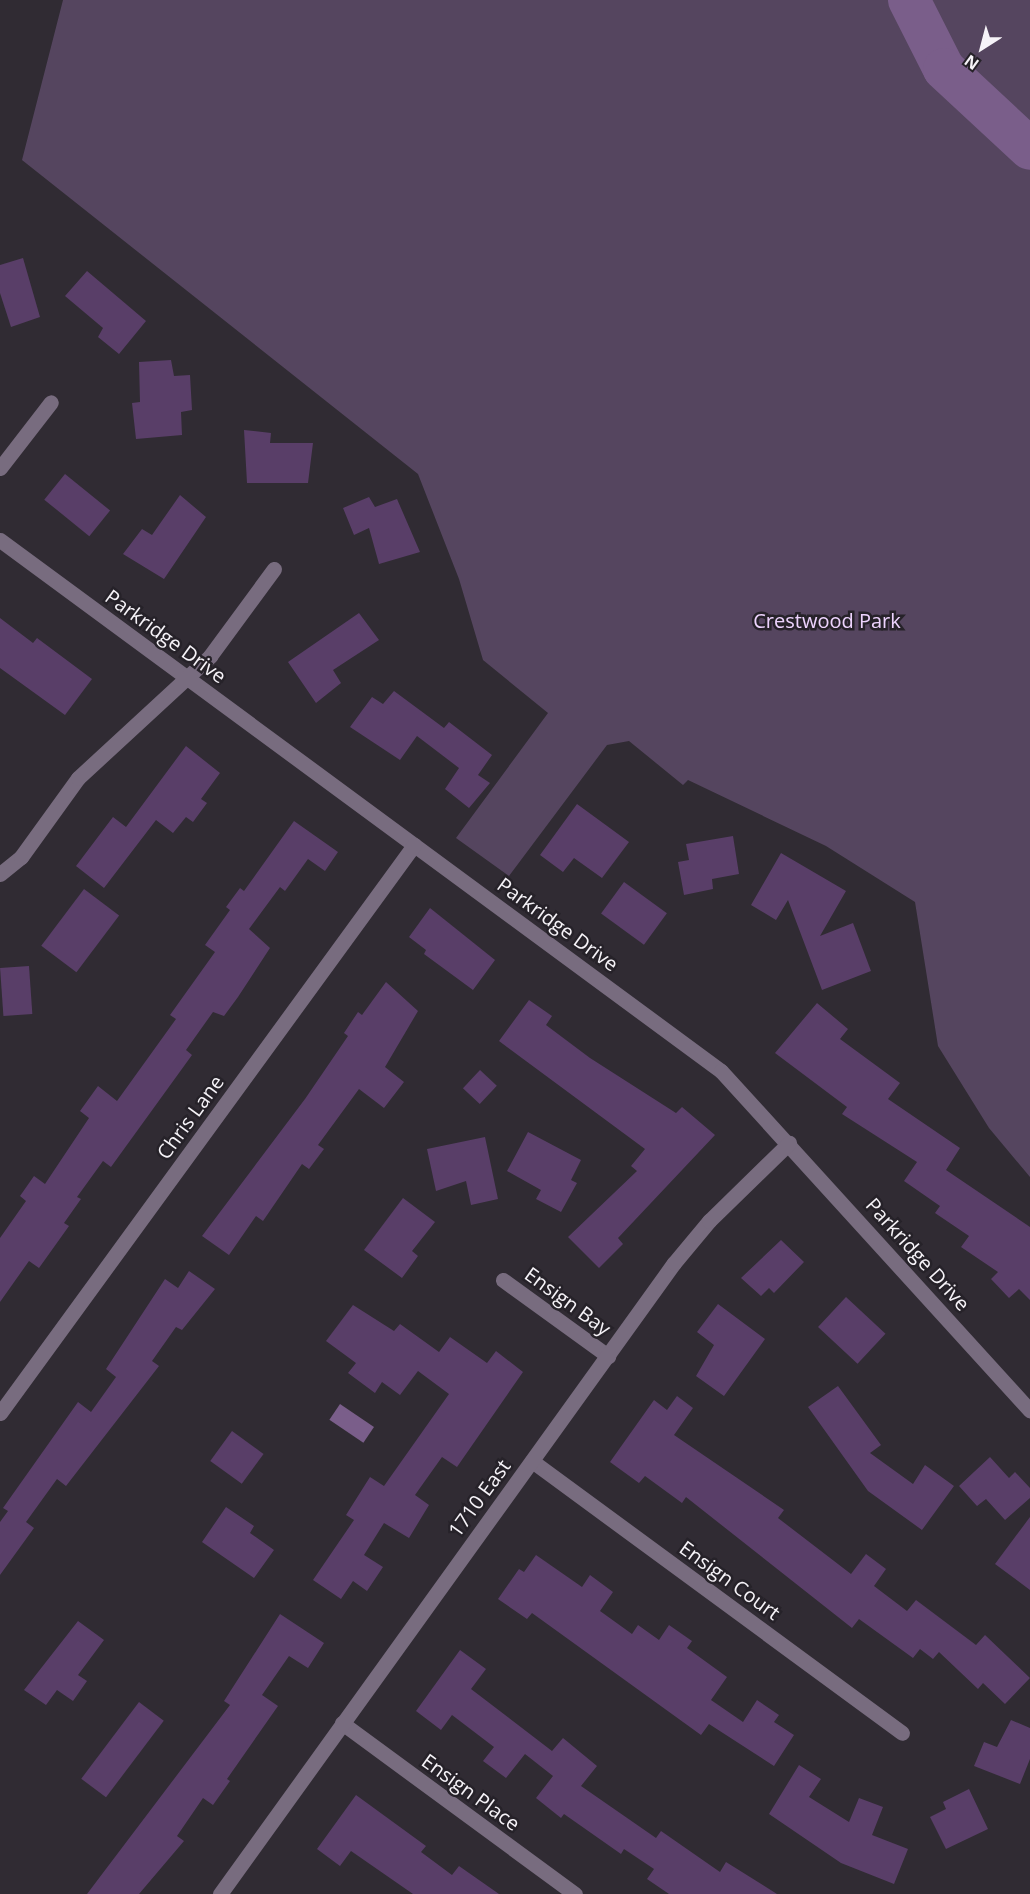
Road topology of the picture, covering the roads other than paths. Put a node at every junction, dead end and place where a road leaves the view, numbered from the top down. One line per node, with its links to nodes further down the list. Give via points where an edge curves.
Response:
1 (51, 402): 2 (street)
2 (0, 468)
3 (0, 540): 5 (street, Parkridge Drive)
4 (274, 569): 5 (street, via 210,656)
5 (187, 678): 6 (street, Parkridge Drive); 7 (street, via 78,778 21,857)
6 (414, 845): 8 (street, Parkridge Drive, via 721,1071); 12 (street, Chris Lane)
7 (0, 874)
8 (789, 1143): 10 (street, 1710 East, via 709,1221); 11 (street, Parkridge Drive)
9 (503, 1280): 10 (street, Ensign Bay)
10 (608, 1356): 13 (street, 1710 East)
11 (1030, 1410)
12 (0, 1413)
13 (532, 1461): 14 (street, 1710 East); 15 (street, Ensign Court)
14 (342, 1724): 16 (street, 1710 East); 17 (street, Ensign Place)
15 (902, 1733)
16 (220, 1894)
17 (575, 1894)

